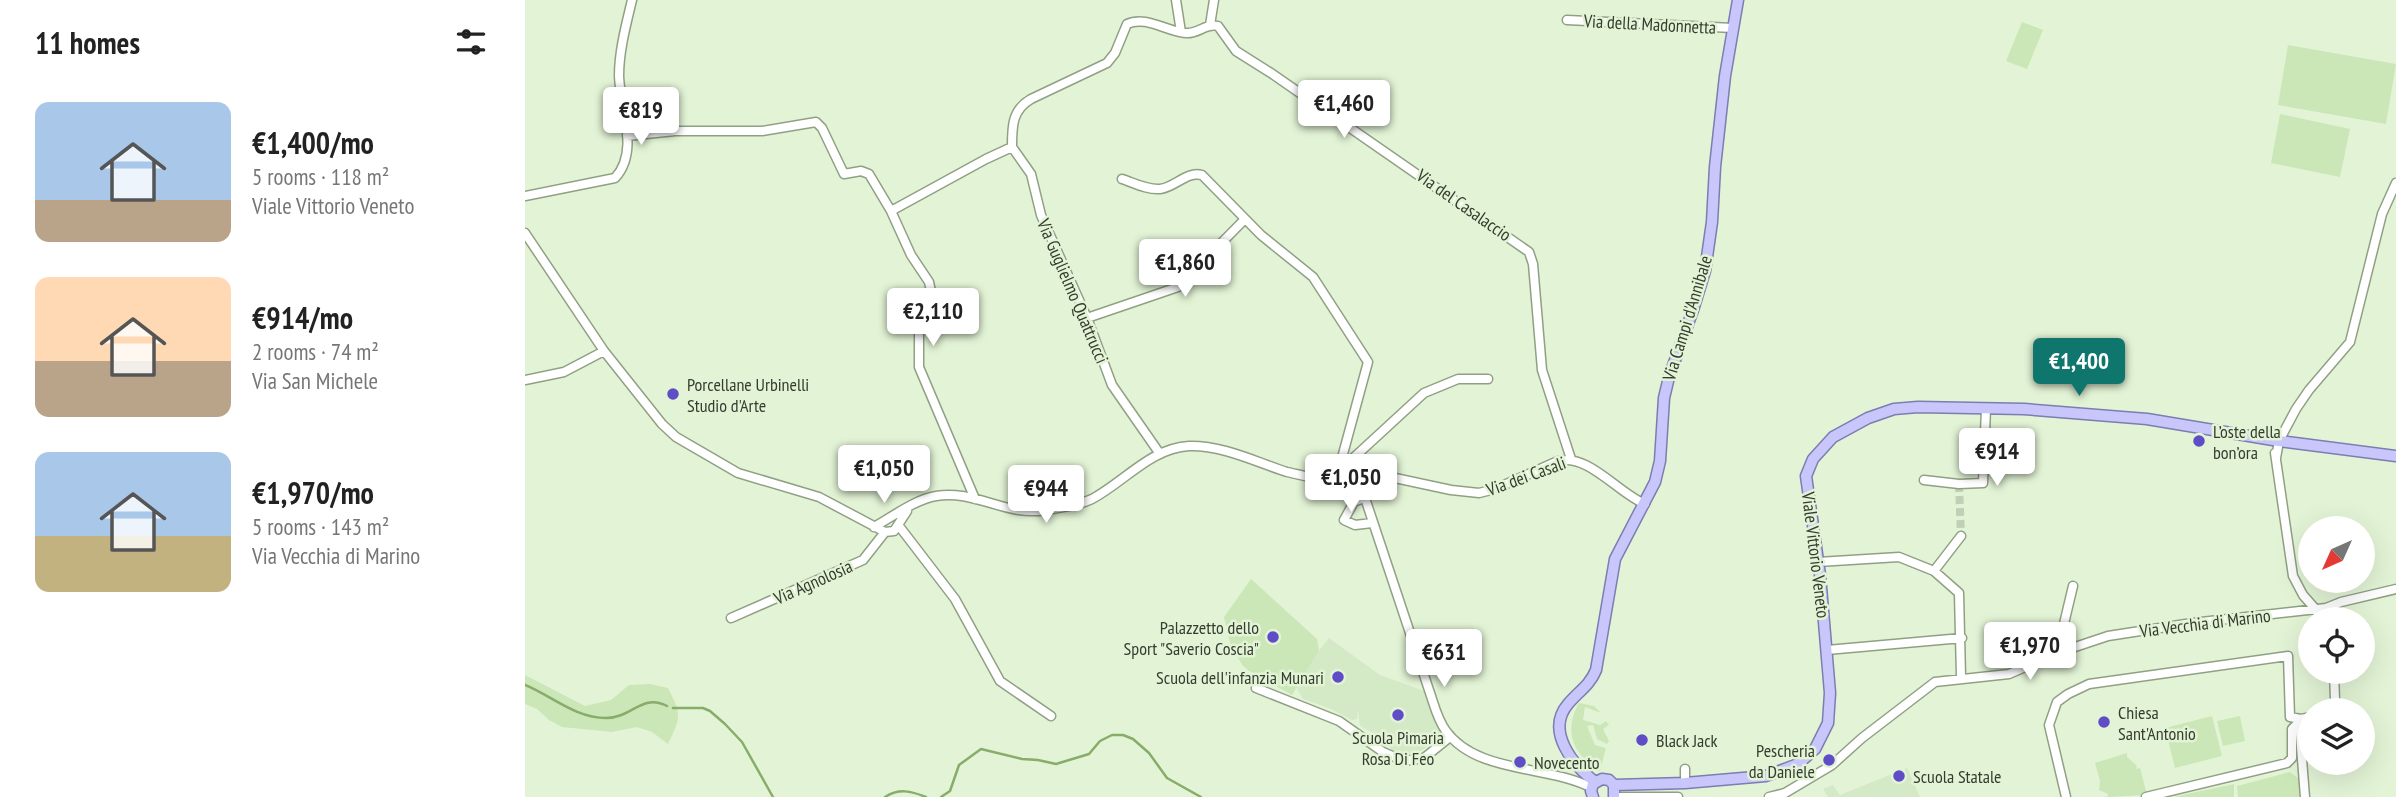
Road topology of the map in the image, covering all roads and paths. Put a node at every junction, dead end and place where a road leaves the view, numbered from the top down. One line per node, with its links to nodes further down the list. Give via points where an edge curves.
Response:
1 (632, 0): 9 (street, via 619,76)
2 (1176, 0): 8 (street)
3 (1214, 0): 6 (street)
4 (1738, 0): 7 (main road, Via Campi d'Annibale)
5 (1567, 20): 7 (street, Via della Madonnetta)
6 (1210, 24): 8 (street, via 1191,33); 25 (street, Via del Casalaccio, via 1220,28 1236,51 1529,252 1542,370)
7 (1733, 28): 32 (main road, Via Campi d'Annibale, via 1707,261 1668,377 1659,467)
8 (1181, 32): 10 (street, via 1141,21 1126,24 1107,64 1020,107 1013,119)
9 (627, 136): 13 (street, via 626,158 615,178); 14 (street, via 762,131 816,122 842,172 867,172)
10 (1012, 147): 14 (street); 17 (street, Via Guglielmo Quattrucci, via 1030,170 1041,215)
11 (1122, 179): 15 (street, via 1158,189 1200,174)
12 (2396, 183): 22 (street, via 2382,214 2350,342 2309,390)
13 (525, 196)
14 (891, 211): 31 (street, via 931,287 931,302 919,337 919,367)
15 (1245, 219): 17 (street, via 1178,287); 26 (street, via 1313,277 1366,356 1367,370 1344,446)
16 (525, 233): 18 (street)
17 (1087, 318): 23 (street, Via Guglielmo Quattrucci, via 1114,388)
18 (604, 351): 20 (street, via 564,372); 36 (street, via 662,425 691,448 738,473 819,497)
19 (1488, 379): 26 (street, via 1458,379 1424,393)
20 (525, 380)
21 (1986, 408): 22 (main road, Viale Vittorio Veneto, via 2147,419); 28 (street, via 1983,483); 39 (main road, Viale Vittorio Veneto, via 1894,410 1833,437 1813,459 1806,476)
22 (2276, 440): 24 (main road, Viale Vittorio Veneto); 43 (street, via 2293,576)
23 (1160, 454): 30 (street, via 1204,447 1290,473 1315,477 1339,472); 31 (street, via 1088,500 1027,512)
24 (2396, 456)
25 (1571, 459): 27 (street, Via dei Casali, via 1479,493); 32 (street, Via dei Casali)
26 (1347, 460): 27 (street, Via dei Casali); 29 (street); 30 (street, via 1360,476 1363,485)
27 (1381, 475): 29 (street)
28 (1924, 480)
29 (1372, 486): 30 (street)
30 (1359, 493): 34 (street); 34 (street, via 1344,520 1355,525)
31 (975, 499): 33 (street, via 937,496)
32 (1645, 504): 60 (main road, Via Campi d'Annibale, via 1615,559 1596,670 1560,718 1566,749)
33 (908, 509): 35 (street); 36 (street)
34 (1372, 523): 55 (street, via 1439,720)
35 (899, 526): 37 (street); 52 (street, via 955,599 1000,681)
36 (874, 527): 37 (street)
37 (885, 532): 46 (street, Via Agnolosia, via 863,560)
38 (1961, 536): 40 (street)
39 (1818, 562): 40 (street, via 1899,557); 48 (main road, Viale Vittorio Veneto)
40 (1934, 571): 47 (street, via 1959,593)
41 (2073, 586): 49 (street)
42 (2396, 589): 44 (street, Via Vecchia di Marino)
43 (2315, 607)
44 (2325, 607)
45 (2298, 611): 49 (street, Via Vecchia di Marino, via 2108,636)
46 (731, 618)
47 (1962, 638): 48 (street); 50 (street)
48 (1827, 650): 58 (main road, Viale Vittorio Veneto, via 1828,723 1805,759 1766,776)
49 (2057, 653): 50 (street, Via Vecchia di Marino, via 2004,675)
50 (1961, 677): 63 (street, Via Vecchia di Marino, via 1935,682 1832,765 1785,793)
51 (1257, 688): 55 (street, via 1339,721 1404,761 1425,758)
52 (1051, 716)
53 (2298, 719): 64 (street, via 2290,717 2288,656 2089,684 2057,702 2049,725)
54 (2298, 724): 65 (street, via 2292,729 2292,758 2287,763)
55 (1450, 737): 60 (street, via 1497,762 1568,777)
56 (1685, 769): 58 (street)
57 (2304, 775): 66 (street)
58 (1685, 783): 59 (main road, Viale Vittorio Veneto)
59 (1614, 785): 60 (main road, Viale Vittorio Veneto, via 1605,779); 61 (main road)
60 (1593, 789)
61 (1615, 797): 62 (street)
62 (1678, 797)
63 (1769, 797)
64 (2066, 797)
65 (2145, 797)
66 (2305, 797)

